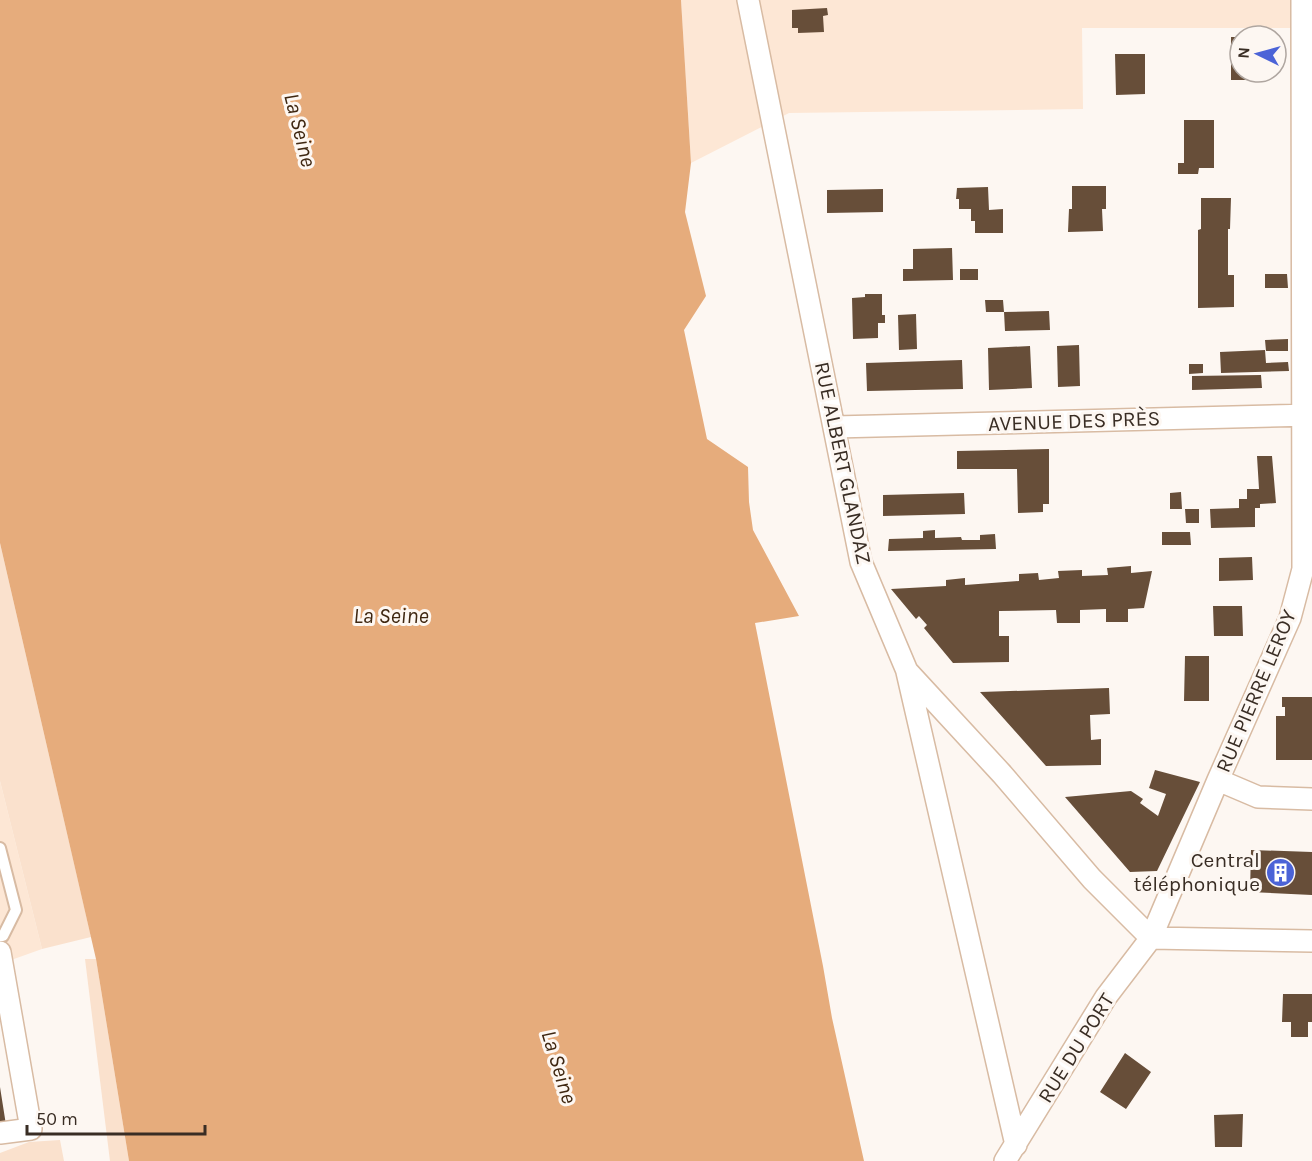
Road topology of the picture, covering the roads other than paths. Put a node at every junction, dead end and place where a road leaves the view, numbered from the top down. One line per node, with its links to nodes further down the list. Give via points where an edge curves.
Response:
1 (748, 0): 4 (street, RUE ALBERT GLANDAZ)
2 (1302, 0): 3 (street, RUE PIERRE LEROY)
3 (1307, 415): 4 (street, AVENUE DES PRÈS); 5 (street, RUE PIERRE LEROY)
4 (835, 428): 6 (street, RUE ALBERT GLANDAZ, via 861,562)
5 (1307, 569): 7 (street, RUE PIERRE LEROY, via 1290,618)
6 (907, 671): 11 (street, RUE ALBERT GLANDAZ, via 1092,879); 15 (street)
7 (1218, 780): 8 (street, via 1258,797); 11 (street, RUE PIERRE LEROY)
8 (1312, 799)
9 (0, 848): 10 (lane, via 16,910)
10 (0, 936)
11 (1151, 938): 12 (street); 15 (street, RUE DU PORT, via 1106,997)
12 (1312, 941)
13 (0, 952): 14 (street, via 31,1129)
14 (0, 1133)
15 (1010, 1153)

